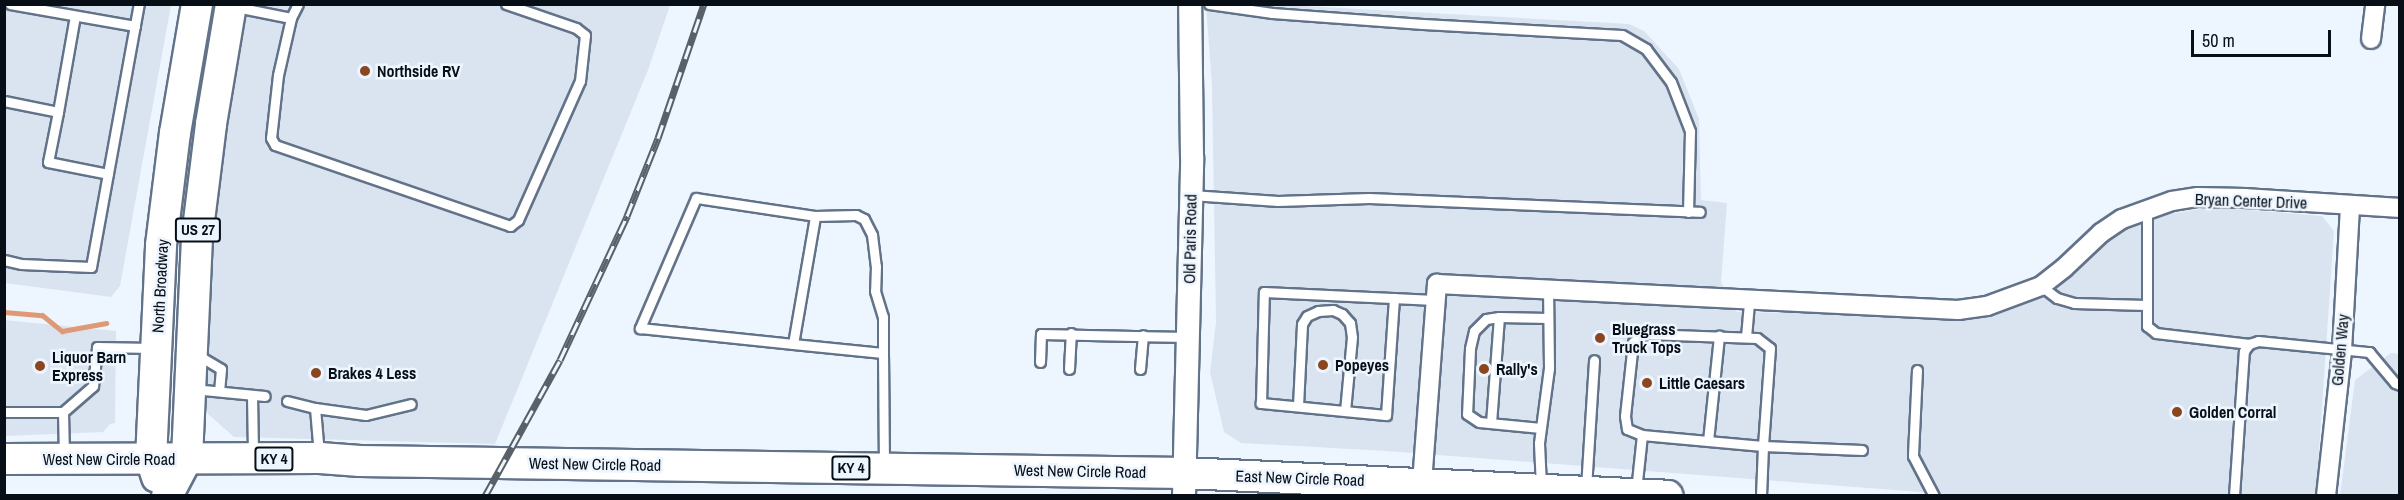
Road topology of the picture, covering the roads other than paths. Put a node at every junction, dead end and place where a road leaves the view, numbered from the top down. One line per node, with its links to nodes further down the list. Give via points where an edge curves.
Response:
1 (10, 4): 10 (lane)
2 (139, 4): 12 (lane)
3 (198, 4): 40 (highway, North Broadway / US 27, via 175,133 161,245)
4 (298, 4): 11 (lane)
5 (506, 4): 11 (lane, via 576,28 585,35 580,81 518,220 510,226 275,145 271,138 278,75)
6 (1190, 4): 17 (street, Old Paris Road)
7 (1209, 4): 21 (lane, via 1272,13 1622,35 1646,49 1671,82 1690,131)
8 (2375, 4): 13 (street)
9 (228, 5): 11 (lane); 42 (highway, North Broadway / US 27, via 197,237)
10 (75, 16): 12 (lane); 15 (lane)
11 (291, 18)
12 (135, 26): 16 (lane)
13 (2371, 39)
14 (4, 101): 15 (lane)
15 (58, 112): 16 (lane, via 48,162)
16 (108, 174): 24 (lane, via 91,267)
17 (1191, 195): 21 (lane, via 1278,201 1369,198); 36 (street, Old Paris Road)
18 (2350, 205): 19 (street, Bryan Center Drive, via 2198,197); 20 (street, Bryan Center Drive); 41 (street, Golden Way)
19 (2147, 208): 25 (street, Bryan Center Drive, via 2101,233); 30 (lane)
20 (2400, 208)
21 (1688, 212): 22 (lane)
22 (1700, 212)
23 (814, 216): 38 (lane); 38 (lane, via 696,198 640,328); 43 (lane, via 856,215 864,219 872,235 875,291 883,317)
24 (4, 260)
25 (2041, 286): 29 (street, Bryan Center Drive, via 1987,306 1958,310); 30 (lane, via 2057,298 2074,303)
26 (1548, 290): 28 (street, Bryan Center Drive, via 1437,284); 29 (street, Bryan Center Drive); 32 (lane)
27 (1394, 298): 28 (lane); 56 (lane, via 1264,292 1261,403); 58 (lane, via 1386,415)
28 (1435, 300): 74 (street)
29 (1749, 300): 37 (lane)
30 (2146, 305): 39 (lane, via 2147,326 2156,333)
31 (1499, 316): 32 (lane); 61 (lane); 61 (lane, via 1477,326 1470,349 1467,414 1472,420)
32 (1548, 318): 62 (lane, via 1549,368)
33 (1071, 333): 34 (lane); 45 (lane, via 1041,334); 46 (lane)
34 (1143, 334): 36 (lane); 47 (lane)
35 (1719, 336): 37 (lane); 63 (lane, via 1645,334 1633,342 1625,416 1627,429); 64 (lane)
36 (1188, 337): 75 (street, Old Paris Road)
37 (1746, 337): 65 (lane, via 1757,338 1770,348)
38 (793, 344): 43 (lane)
39 (2249, 344): 41 (lane, via 2258,341); 83 (lane, via 2244,351)
40 (157, 348): 60 (lane, via 97,347 93,386); 71 (highway, North Broadway / US 27)
41 (2342, 350): 49 (lane, via 2369,352); 84 (street, Golden Way)
42 (191, 351): 50 (highway, North Broadway / US 27); 51 (lane, via 221,369)
43 (883, 353): 73 (lane)
44 (1594, 360): 77 (lane)
45 (1040, 362)
46 (1069, 369)
47 (1140, 369)
48 (1917, 370): 82 (lane, via 1913,456)
49 (2400, 385)
50 (190, 388): 51 (lane); 67 (highway, North Broadway / US 27)
51 (219, 391): 52 (lane)
52 (252, 394): 53 (lane); 72 (lane)
53 (266, 396)
54 (287, 401): 57 (lane)
55 (411, 404): 57 (lane, via 366,416)
56 (1298, 406): 58 (lane); 58 (lane, via 1302,324 1307,316 1318,311 1333,310 1350,323 1352,337)
57 (315, 408): 68 (lane)
58 (1345, 411)
59 (4, 412): 60 (lane)
60 (63, 412): 70 (lane)
61 (1491, 423): 62 (lane)
62 (1541, 428): 76 (lane)
63 (1642, 435): 64 (lane); 78 (lane)
64 (1708, 441): 65 (lane)
65 (1763, 446): 66 (lane); 81 (lane)
66 (1862, 450)
67 (187, 458): 71 (highway, West New Circle Road / KY 4); 72 (highway, West New Circle Road / KY 4); 79 (highway, US 27)
68 (320, 458): 72 (highway, West New Circle Road / KY 4); 73 (highway, West New Circle Road / KY 4)
69 (4, 459): 70 (highway, West New Circle Road / KY 4)
70 (64, 459): 71 (highway, West New Circle Road / KY 4)
71 (151, 459): 79 (highway, North Broadway / US 27)
72 (253, 459)
73 (884, 468): 75 (highway, West New Circle Road / KY 4)
74 (1422, 483): 75 (highway, East New Circle Road / KY 4); 76 (highway, East New Circle Road / KY 4)
75 (1184, 484)
76 (1541, 488): 77 (highway, East New Circle Road / KY 4)
77 (1585, 490): 78 (highway, East New Circle Road / KY 4)
78 (1636, 494): 80 (highway, East New Circle Road / KY 4)
79 (165, 495)
80 (1667, 495)
81 (1761, 495)
82 (1934, 495)
83 (2234, 495)
84 (2326, 495)

